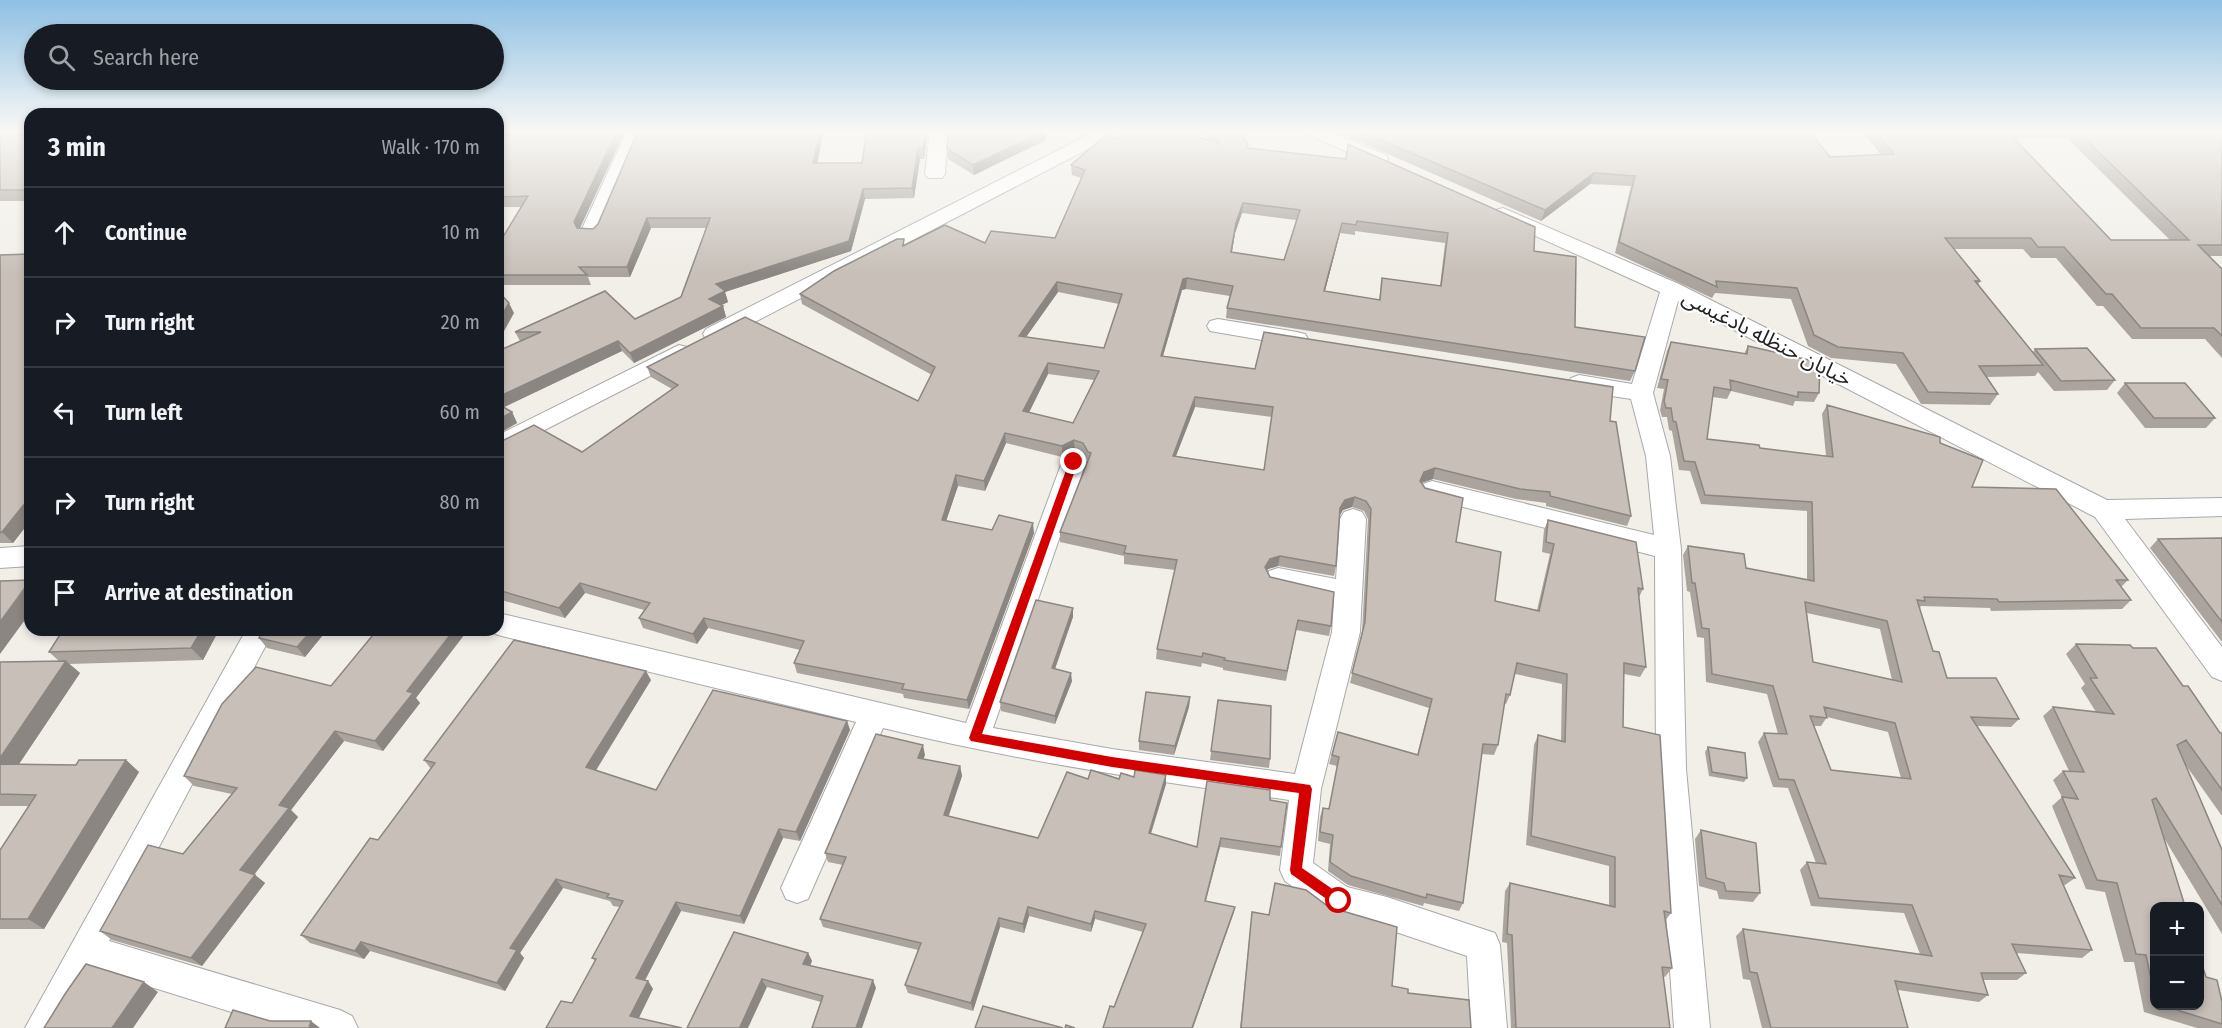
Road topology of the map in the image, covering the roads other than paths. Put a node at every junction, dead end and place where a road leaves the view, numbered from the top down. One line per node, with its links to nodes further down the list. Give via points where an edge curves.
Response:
1 (614, 179): 4 (street)
2 (1014, 179): 10 (street)
3 (1488, 207): 5 (street, خیابان حنظله بادغیسی)
4 (590, 233)
5 (1671, 289): 9 (street); 14 (street, خیابان حنظله بادغیسی)
6 (1218, 326): 7 (street)
7 (1322, 343)
8 (1562, 380): 9 (street)
9 (1641, 393): 16 (street, via 1658,456)
10 (504, 442)
11 (1074, 462): 23 (street)
12 (1432, 490): 16 (street)
13 (2222, 507): 14 (street, خیابان حنظله بادغیسی)
14 (2104, 510): 21 (street)
15 (1353, 519): 18 (street)
16 (1668, 549): 30 (street, via 1671,768)
17 (1278, 578): 18 (street)
18 (1350, 592): 24 (street, via 1346,632)
19 (504, 625): 22 (street)
20 (257, 636): 26 (street)
21 (2222, 669)
22 (874, 715): 23 (street); 25 (street)
23 (975, 738): 24 (street)
24 (1306, 789): 29 (street, via 1296,870 1339,901 1483,945)
25 (797, 888)
26 (86, 950): 27 (street); 28 (street)
27 (43, 1028)
28 (340, 1028)
29 (1489, 1028)
30 (1692, 1028)

